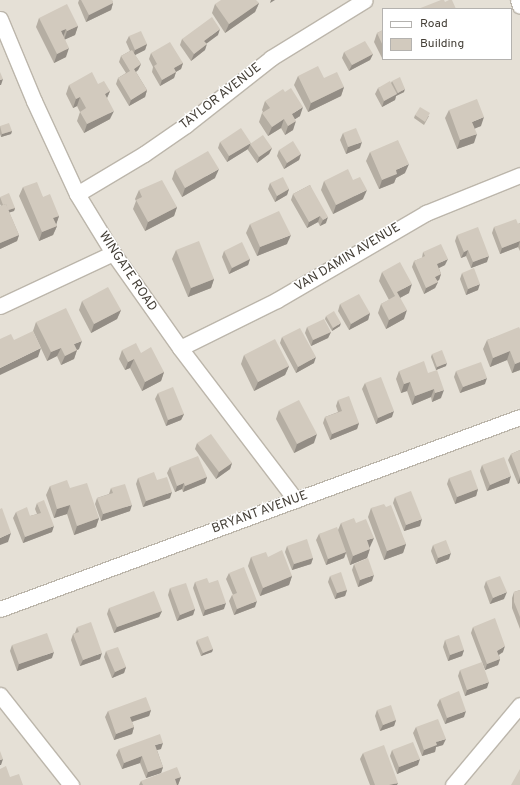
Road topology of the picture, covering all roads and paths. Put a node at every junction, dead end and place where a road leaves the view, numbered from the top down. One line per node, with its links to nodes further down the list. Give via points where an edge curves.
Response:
1 (365, 0): 6 (street, TAYLOR AVENUE, via 271,58 208,109 144,154)
2 (518, 0): 3 (street)
3 (520, 6)
4 (0, 19): 6 (street, WINGATE ROAD)
5 (520, 175): 9 (street, VAN DAMIN AVENUE, via 426,213 277,300)
6 (77, 194): 7 (street, WINGATE ROAD)
7 (113, 253): 8 (street); 9 (street, WINGATE ROAD)
8 (0, 306)
9 (180, 348): 11 (street, WINGATE ROAD)
10 (520, 417): 11 (street, BRYANT AVENUE)
11 (296, 500): 12 (street, BRYANT AVENUE)
12 (0, 609)
13 (0, 695): 16 (street)
14 (520, 705): 15 (street)
15 (456, 784)
16 (71, 785)

